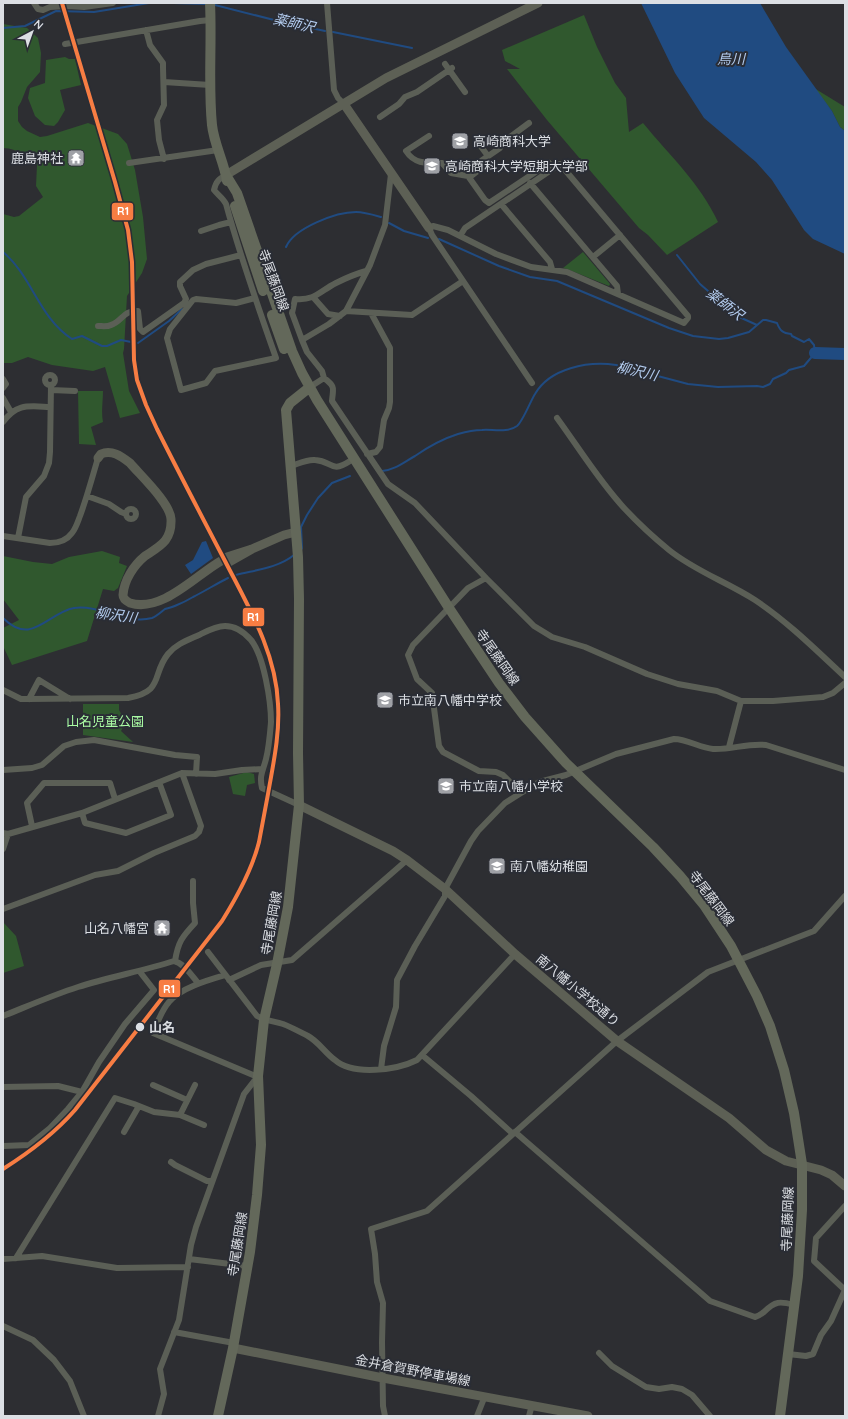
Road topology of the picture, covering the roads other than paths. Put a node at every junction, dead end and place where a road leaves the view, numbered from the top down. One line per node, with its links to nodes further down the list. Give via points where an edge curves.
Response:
1 (34, 3): 6 (street, via 41,10 46,10)
2 (113, 3): 6 (street, via 84,7)
3 (210, 3): 7 (main road, 寺尾藤岡線)
4 (327, 3): 15 (street, via 334,90)
5 (538, 3): 15 (street, via 386,78)
6 (49, 5)
7 (211, 20): 8 (street); 13 (main road, 寺尾藤岡線)
8 (146, 30): 9 (street); 12 (street, via 150,45 162,63)
9 (65, 44)
10 (445, 64): 11 (street)
11 (451, 69): 14 (street); 16 (street, via 405,97)
12 (164, 82): 13 (street); 22 (street, via 164,105 157,120)
13 (210, 85): 20 (main road, 寺尾藤岡線, via 212,124)
14 (465, 92)
15 (344, 104): 25 (street); 26 (street)
16 (380, 117)
17 (529, 123): 21 (street)
18 (429, 136): 27 (street, via 406,151 411,157 429,164 442,163 451,173)
19 (479, 144): 21 (street)
20 (218, 150): 22 (street); 26 (main road, 寺尾藤岡線)
21 (488, 156): 27 (street, via 479,164 479,170)
22 (164, 159): 23 (street)
23 (129, 163)
24 (550, 163): 27 (street, via 489,203)
25 (391, 174): 31 (street); 38 (street, via 385,225)
26 (226, 175): 30 (street, via 218,180 214,190 223,198); 53 (main road, 寺尾藤岡線, via 237,193 292,351)
27 (470, 177)
28 (530, 183): 29 (street); 33 (street, via 560,164); 36 (street)
29 (501, 204): 34 (street, via 465,228); 37 (street, via 550,262)
30 (231, 222): 32 (street); 35 (street)
31 (428, 228): 34 (street, via 437,227); 39 (street)
32 (201, 231)
33 (620, 235): 36 (street); 40 (street, via 688,318 684,323)
34 (460, 236): 37 (street, via 496,254 531,267)
35 (241, 255): 42 (street); 43 (street, via 206,264 186,276 180,282)
36 (593, 257): 40 (street, via 617,286)
37 (552, 269): 40 (street, via 567,272)
38 (366, 272): 41 (street, via 354,274); 44 (street)
39 (463, 281): 45 (street, via 412,315); 51 (street)
40 (618, 294)
41 (314, 297): 46 (street, via 328,314); 48 (street, via 296,299 292,313)
42 (255, 298): 43 (street, via 236,302 196,299); 43 (street, via 276,358 215,371 206,383 181,390 167,338)
43 (186, 305): 47 (street, via 143,332 140,329 138,311 132,310 111,325)
44 (346, 311): 45 (street); 46 (street)
45 (371, 313): 60 (street, via 390,348 390,402 384,420 380,448)
46 (340, 316): 48 (street)
47 (98, 326)
48 (302, 340): 49 (street)
49 (324, 378): 53 (street); 60 (street, via 333,386 332,401)
50 (3, 379): 52 (street, via 6,384)
51 (532, 383)
52 (3, 388)
53 (308, 389): 62 (main road, 寺尾藤岡線); 63 (main road, 寺尾藤岡線, via 290,403 286,410); 64 (main road, 寺尾藤岡線)
54 (75, 391): 56 (street, via 51,387)
55 (3, 398): 57 (street)
56 (50, 407): 57 (street, via 22,407); 69 (street, via 48,468 26,497)
57 (11, 412): 59 (street)
58 (557, 418): 72 (street, via 612,494 656,539 670,551 754,600 791,626)
59 (3, 422)
60 (367, 454): 70 (street, via 388,484 415,503)
61 (98, 458): 65 (street); 67 (street, via 106,452 125,459 170,511 170,528 166,539 133,570 124,587 124,599 128,602 138,604 158,601 225,561)
62 (350, 461): 63 (street, via 336,468 316,460 307,460); 64 (main road, 寺尾藤岡線)
63 (291, 466): 67 (main road, 寺尾藤岡線)
64 (373, 488): 71 (main road, 寺尾藤岡線)
65 (87, 496): 66 (street); 69 (street, via 76,526 66,539 50,543)
66 (126, 514)
67 (296, 532): 88 (main road, 寺尾藤岡線)
68 (3, 536): 69 (street)
69 (18, 538)
70 (486, 578): 71 (street, via 468,588); 77 (street, via 534,626 552,637 585,647 646,674 678,684 717,691)
71 (449, 608): 82 (main road, 寺尾藤岡線, via 499,683 525,717); 86 (street, via 413,645 408,655 416,679 432,694 439,746 444,752 479,771 503,775)
72 (845, 677)
73 (845, 683): 77 (street, via 823,697)
74 (3, 690): 75 (street, via 21,699)
75 (29, 699): 76 (street); 76 (street, via 39,680)
76 (70, 699): 79 (street, via 128,698 146,693 153,686 163,661 173,648 214,628 231,627 251,641 265,678 270,704 270,722)
77 (741, 701): 78 (street)
78 (729, 747): 81 (street, via 766,745); 82 (street, via 711,749 680,739 616,754)
79 (263, 768): 84 (street); 88 (street, via 260,777 262,788)
80 (3, 770): 84 (street, via 42,765 64,746 76,742 142,748 197,757)
81 (845, 770)
82 (574, 772): 86 (street, via 539,782); 100 (main road, 寺尾藤岡線, via 680,876 704,904)
83 (182, 773): 84 (street); 85 (street); 97 (street, via 201,826 195,836 118,871 95,875)
84 (196, 774)
85 (159, 782): 87 (street); 89 (street, via 171,815 126,833 85,823)
86 (521, 793): 95 (street, via 505,803 478,831)
87 (115, 799): 89 (street); 90 (street, via 110,783 44,782 27,803)
88 (299, 805): 93 (street, 南八幡小学校通り); 102 (main road, 寺尾藤岡線, via 288,906)
89 (82, 813): 90 (street)
90 (32, 826): 91 (street)
91 (5, 834): 92 (street)
92 (3, 849)
93 (407, 860): 95 (street, 南八幡小学校通り); 102 (street, via 292,960)
94 (193, 881): 101 (street, via 195,923 180,942)
95 (446, 889): 99 (street, 南八幡小学校通り); 111 (street, via 445,896 398,980 396,1007 384,1046)
96 (845, 896): 100 (street, via 814,931)
97 (3, 909)
98 (208, 952): 104 (street)
99 (515, 954): 109 (street, 南八幡小学校通り); 110 (street)
100 (739, 960): 109 (street, via 708,972); 125 (main road, 寺尾藤岡線, via 770,1026 784,1070)
101 (175, 961): 103 (street); 106 (street)
102 (277, 964): 105 (street, via 261,966); 108 (main road, 寺尾藤岡線)
103 (140, 972): 107 (street, via 116,976 77,988); 116 (street, via 154,990 125,1024)
104 (225, 975): 105 (street); 106 (street)
105 (229, 980): 108 (street, via 257,1016)
106 (198, 983): 112 (street, via 170,1001 153,1032)
107 (3, 1016)
108 (264, 1020): 111 (street, via 290,1027 312,1039 336,1062 354,1068); 112 (main road, 寺尾藤岡線)
109 (617, 1041): 122 (street); 125 (street, 南八幡小学校通り, via 729,1118 766,1150 786,1161)
110 (422, 1056): 111 (street, via 407,1065); 122 (street)
111 (381, 1069)
112 (258, 1076): 126 (street, via 244,1094); 132 (main road, 寺尾藤岡線, via 260,1169)
113 (153, 1084): 117 (street)
114 (195, 1085): 117 (street)
115 (3, 1087): 116 (street, via 58,1086)
116 (82, 1092): 123 (street, via 50,1128 29,1145)
117 (187, 1100): 119 (street)
118 (139, 1106): 119 (street, via 154,1112); 121 (street); 129 (street, via 115,1098)
119 (180, 1115): 120 (street)
120 (204, 1125)
121 (124, 1132)
122 (514, 1133): 135 (street, via 714,1303 755,1317 777,1302); 141 (street, via 427,1211 370,1229 377,1282 383,1303)
123 (3, 1146)
124 (170, 1162): 126 (street, via 207,1181)
125 (802, 1164): 127 (street, 南八幡小学校通り, via 832,1175); 135 (main road, 寺尾藤岡線, via 802,1210)
126 (212, 1181): 131 (street, via 196,1227)
127 (845, 1186)
128 (845, 1206): 134 (street, via 816,1238 814,1261)
129 (16, 1258): 130 (street); 133 (street, via 42,1256 117,1268)
130 (3, 1259)
131 (189, 1260): 132 (street); 133 (street)
132 (247, 1266): 138 (main road, 寺尾藤岡線)
133 (188, 1267): 137 (street, via 179,1320)
134 (845, 1290): 140 (street, via 813,1354)
135 (794, 1305): 140 (main road, 寺尾藤岡線)
136 (3, 1326): 144 (street, via 33,1340 54,1360 70,1381)
137 (174, 1332): 138 (street); 145 (street, via 160,1369 164,1394)
138 (234, 1345): 141 (street, 金井倉賀野停車場線); 146 (main road, 寺尾藤岡線)
139 (599, 1353): 151 (street, via 612,1366 646,1387 682,1389 692,1395)
140 (788, 1354): 152 (main road, 寺尾藤岡線)
141 (383, 1378): 142 (street, 金井倉賀野停車場線); 147 (street)
142 (485, 1396): 143 (street, 金井倉賀野停車場線); 148 (street)
143 (532, 1405): 149 (street); 150 (street, 金井倉賀野停車場線)
144 (84, 1416)
145 (158, 1416)
146 (218, 1416)
147 (385, 1416)
148 (477, 1416)
149 (529, 1416)
150 (588, 1416)
151 (710, 1416)
152 (780, 1416)

